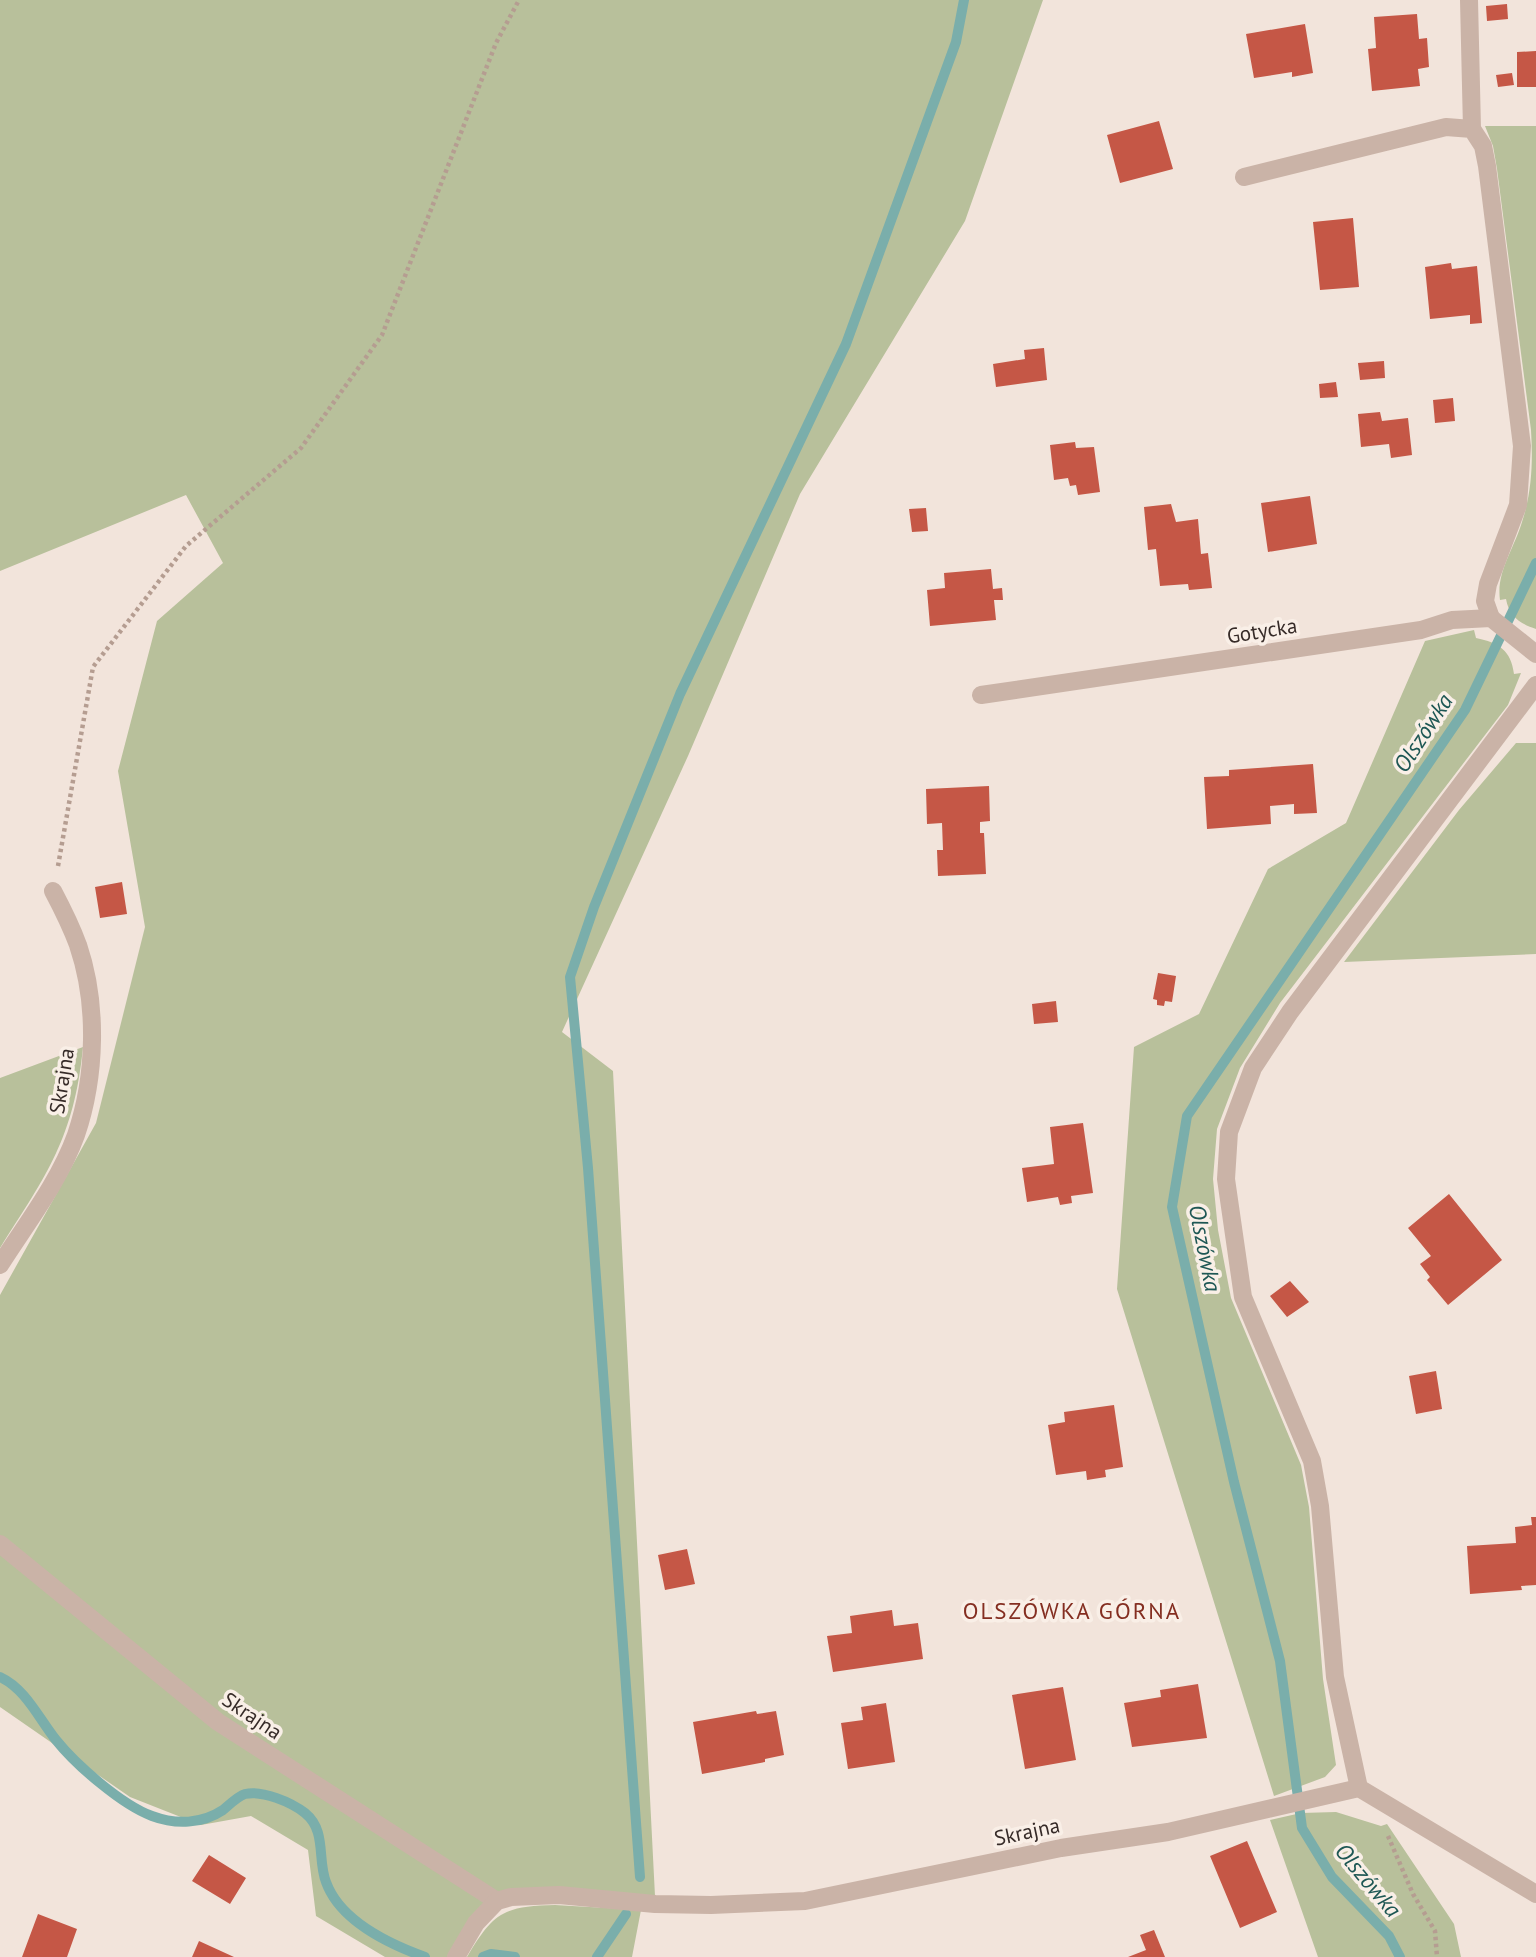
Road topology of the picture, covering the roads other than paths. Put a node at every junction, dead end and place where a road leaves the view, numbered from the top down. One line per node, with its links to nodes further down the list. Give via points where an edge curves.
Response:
1 (1469, 0): 2 (street)
2 (1472, 130): 3 (street, via 1446,127); 4 (street, via 1483,146 1487,166 1522,446 1518,505 1488,584 1485,601)
3 (1244, 177)
4 (1491, 618): 5 (street); 7 (street, Gotycka)
5 (1533, 651)
6 (1536, 685): 11 (street, via 1290,1012 1253,1068 1229,1132 1226,1180 1243,1297 1312,1461 1335,1677)
7 (981, 695)
8 (54, 891): 9 (street, Skrajna, via 78,944 90,988 93,1018 86,1093 76,1136 57,1176)
9 (0, 1265)
10 (0, 1544): 13 (street, Skrajna, via 218,1722)
11 (1365, 1792): 12 (street); 13 (street, Skrajna, via 805,1901 655,1904 527,1894)
12 (1536, 1895)
13 (497, 1901): 14 (street, via 476,1923)
14 (456, 1957)

